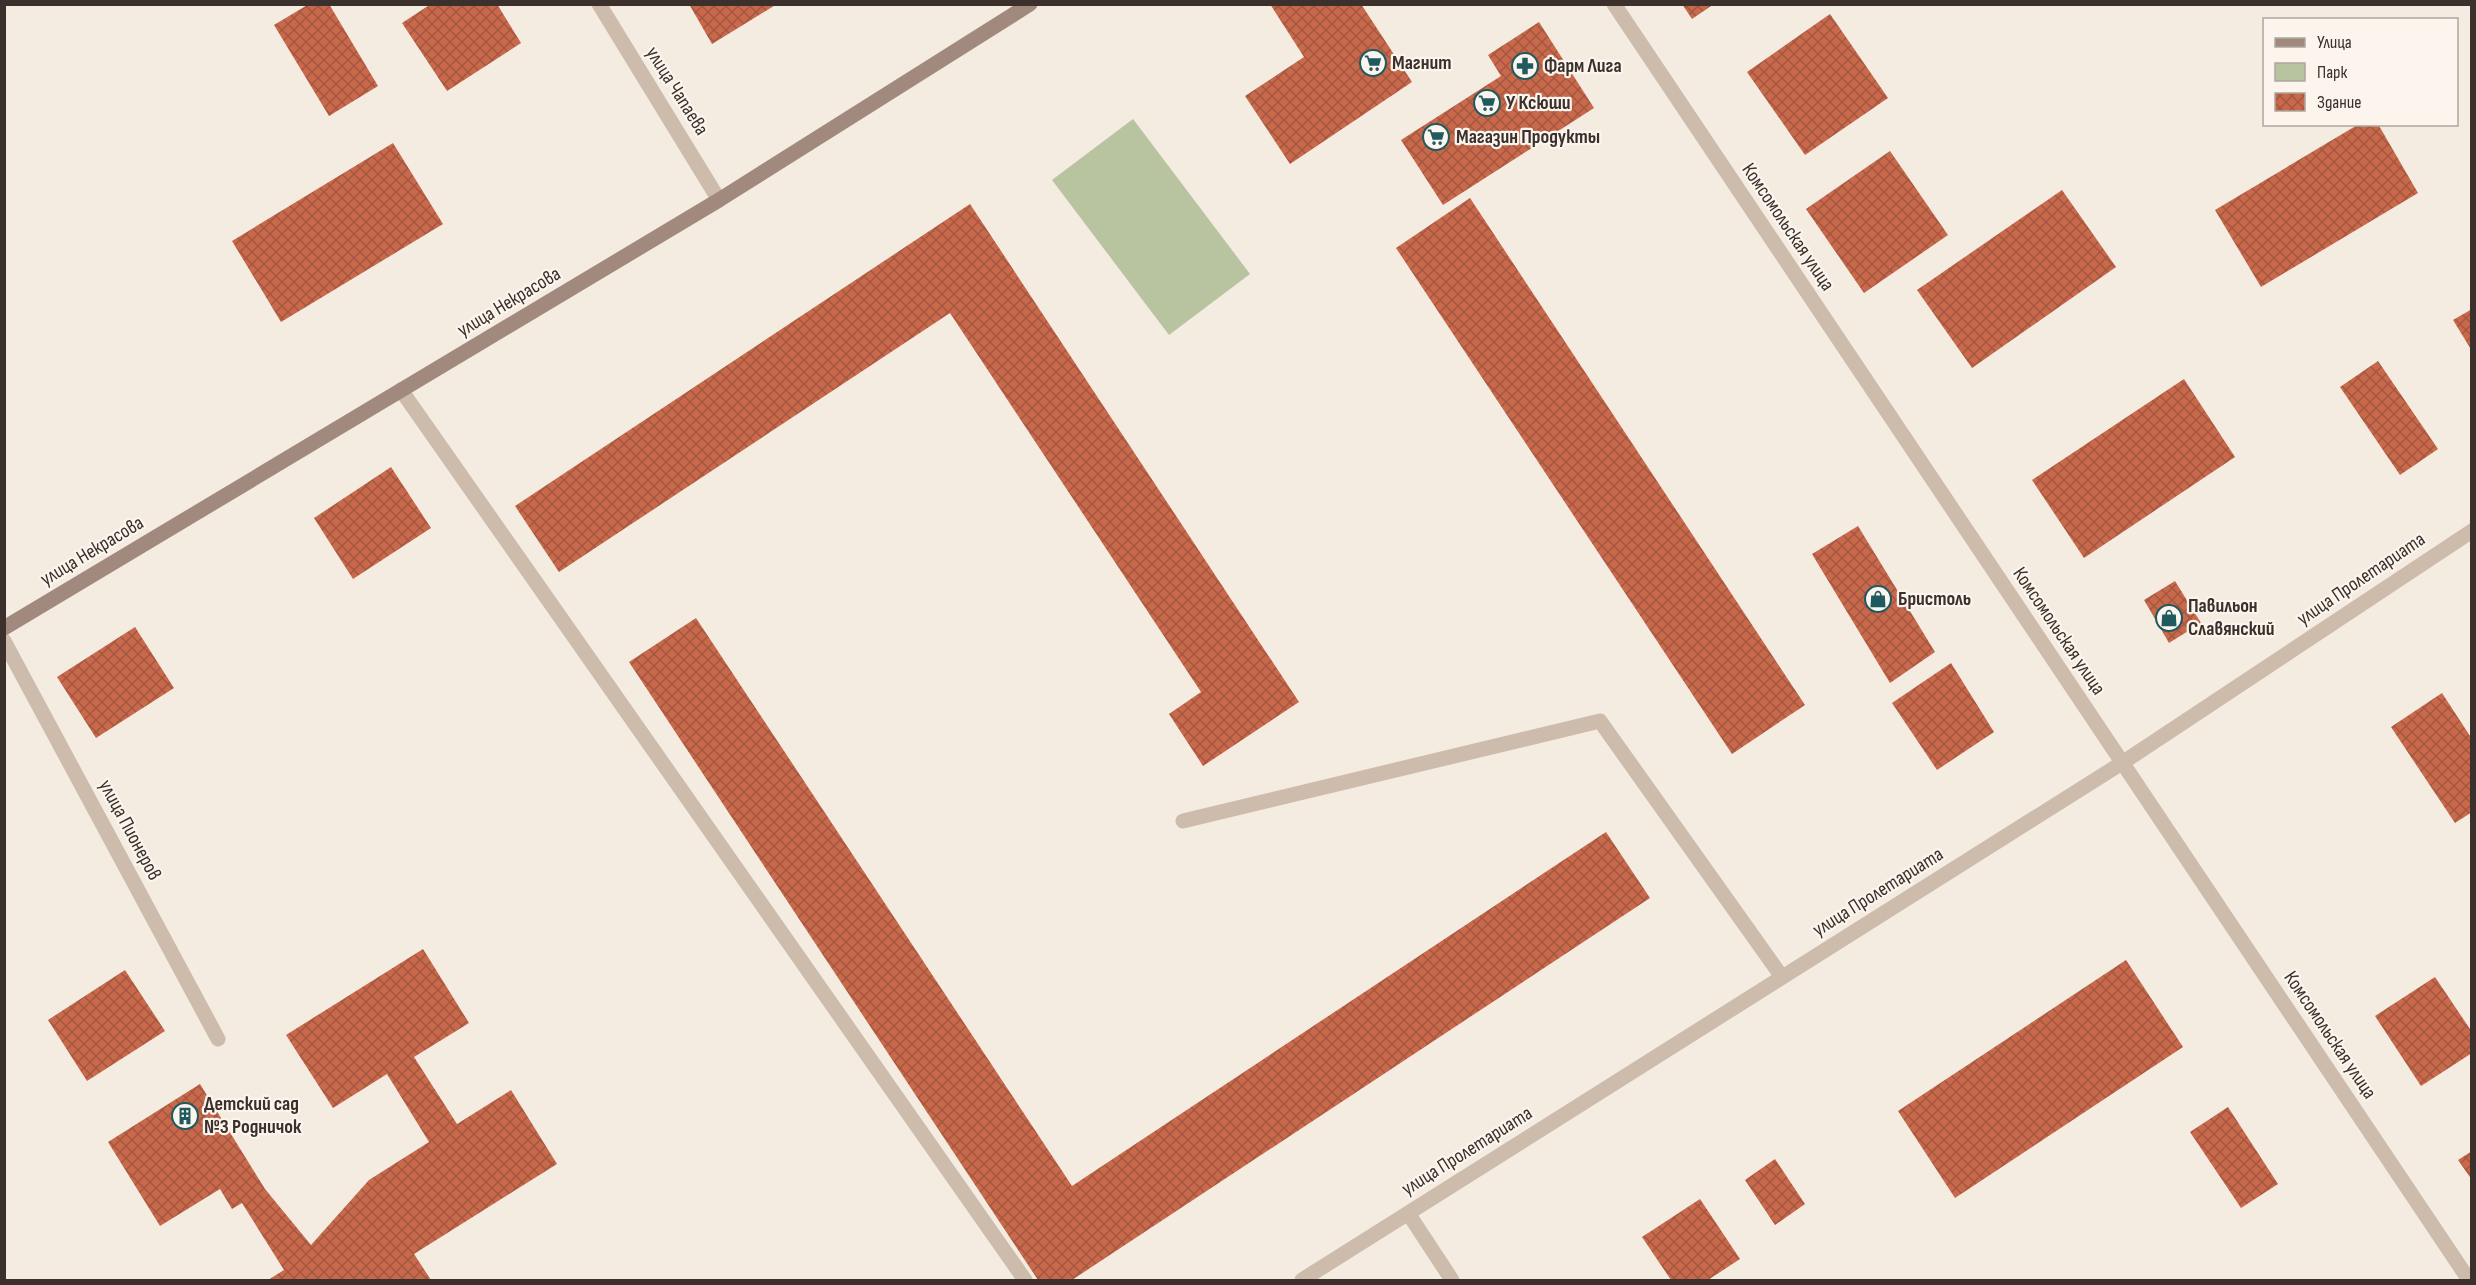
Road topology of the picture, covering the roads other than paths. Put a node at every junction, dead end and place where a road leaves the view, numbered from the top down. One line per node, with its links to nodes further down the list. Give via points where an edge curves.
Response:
1 (599, 4): 4 (street, улица Чапаева)
2 (1030, 4): 4 (street, улица Некрасова)
3 (1614, 4): 9 (street, Комсомольская улица)
4 (719, 200): 5 (street, улица Некрасова)
5 (401, 390): 7 (street, улица Некрасова); 14 (street)
6 (2472, 531): 9 (street, улица Пролетариата)
7 (4, 628)
8 (4, 641): 12 (street, улица Пионеров)
9 (2122, 763): 11 (street, улица Пролетариата); 17 (street, Комсомольская улица)
10 (1183, 821): 11 (street, via 1600,721)
11 (1782, 977): 13 (street, улица Пролетариата)
12 (218, 1039)
13 (1408, 1213): 15 (street, улица Пролетариата); 16 (street)
14 (1025, 1281)
15 (1302, 1281)
16 (1452, 1281)
17 (2469, 1281)

